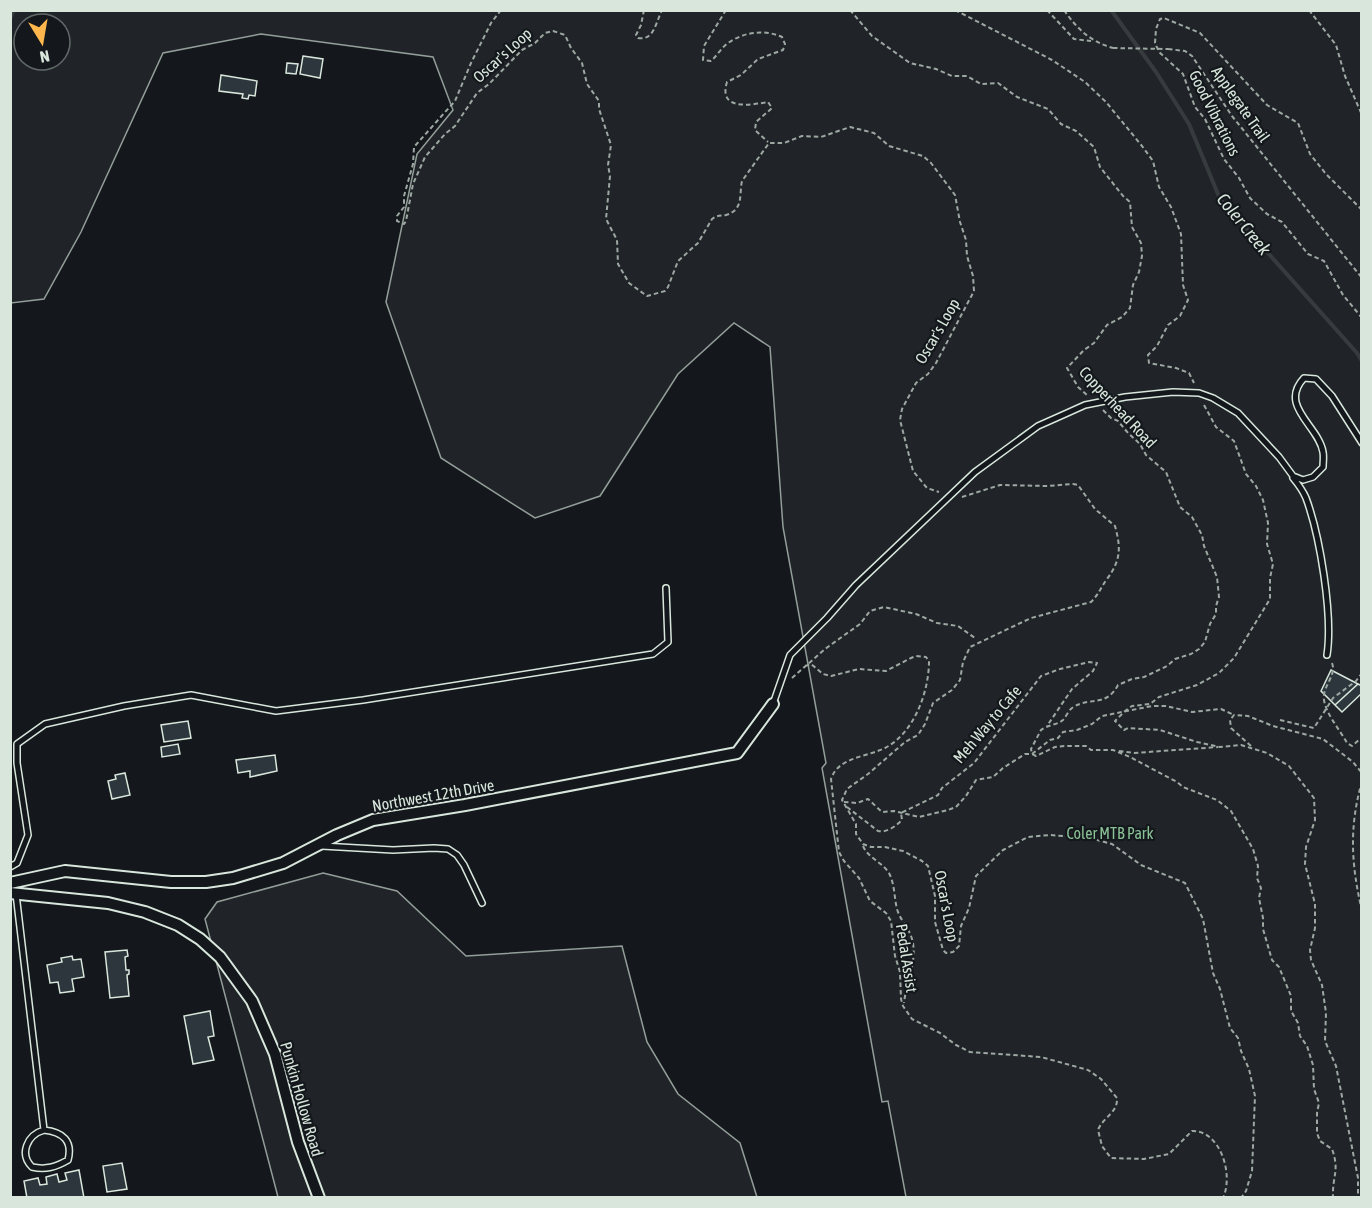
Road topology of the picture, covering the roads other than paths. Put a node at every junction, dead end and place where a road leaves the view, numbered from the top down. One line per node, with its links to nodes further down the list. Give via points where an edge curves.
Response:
1 (1362, 443): 2 (lane, via 1332,396 1316,379 1304,378 1296,386 1296,402 1323,451 1323,467 1303,480)
2 (1293, 476): 4 (lane, via 1305,496 1322,566); 5 (lane, via 1238,413 1199,393 1125,397 1085,405 1038,426 949,495 790,655)
3 (666, 588): 7 (lane, via 668,642 653,654 276,711 191,695 45,724 17,744 27,835 17,863)
4 (1327, 655)
5 (773, 704): 6 (street, Northwest 12th Drive, via 737,753 373,820)
6 (317, 846): 8 (street, Northwest 12th Drive, via 283,864 233,878 171,882 65,871); 10 (lane, via 448,849 464,865)
7 (10, 867)
8 (10, 883)
9 (13, 894): 11 (lane); 12 (street, Punkin Hollow Road, via 108,903 145,912 178,925 220,957 252,1001 275,1054 298,1142)
10 (482, 903)
11 (44, 1130): 11 (lane, via 61,1135 68,1142 68,1160 50,1168 32,1167 24,1153 26,1145 32,1136)
12 (319, 1197)

